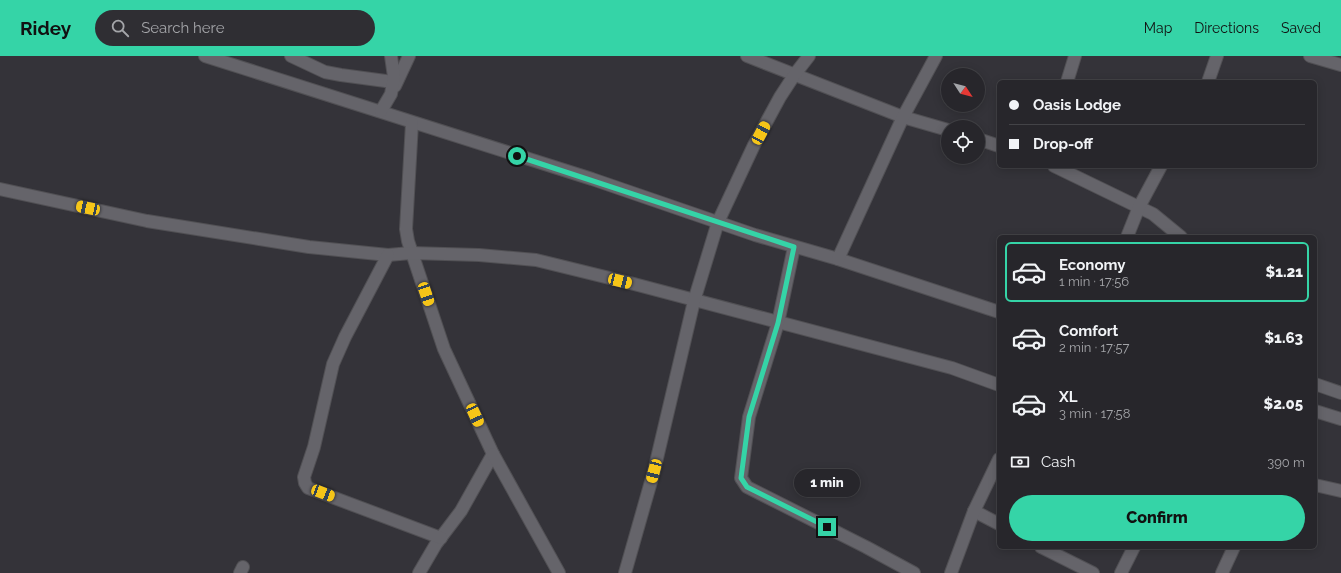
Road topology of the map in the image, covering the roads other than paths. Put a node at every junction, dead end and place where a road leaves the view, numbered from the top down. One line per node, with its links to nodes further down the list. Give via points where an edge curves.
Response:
1 (205, 56): 16 (street)
2 (291, 56): 15 (street, via 325,72)
3 (391, 56): 15 (street, via 394,68)
4 (409, 56): 15 (street)
5 (747, 56): 12 (street)
6 (809, 56): 12 (street)
7 (936, 56): 17 (street)
8 (1075, 56): 13 (street)
9 (1218, 56): 14 (street)
10 (1310, 56): 11 (street)
11 (1341, 65)
12 (795, 74): 17 (street); 26 (street, via 754,145)
13 (1068, 80)
14 (1209, 80)
15 (392, 88): 16 (street)
16 (381, 111): 18 (street)
17 (903, 117): 19 (street); 32 (street)
18 (412, 122): 26 (street); 30 (street, via 406,229)
19 (941, 128)
20 (985, 141): 21 (street)
21 (997, 145)
22 (1058, 168): 25 (street)
23 (1160, 168): 25 (street)
24 (0, 189): 31 (street, via 147,221 309,248)
25 (1139, 207): 27 (street); 28 (street)
26 (718, 222): 29 (street); 33 (street)
27 (1129, 235)
28 (1179, 235)
29 (794, 247): 32 (street); 35 (street)
30 (412, 253): 31 (street); 33 (street, via 536,260); 41 (street, via 444,349)
31 (388, 255): 47 (street, via 344,337 333,364 314,447 304,476 305,483 308,488)
32 (838, 259): 34 (street)
33 (694, 301): 35 (street); 53 (street, via 654,471)
34 (997, 311)
35 (778, 323): 36 (street, via 952,368); 54 (street, via 749,417 741,478 743,483)
36 (997, 384)
37 (1317, 385): 38 (street)
38 (1341, 393)
39 (1317, 412): 40 (street)
40 (1341, 419)
41 (493, 454): 47 (street, via 461,511); 52 (street)
42 (997, 463): 45 (street)
43 (1317, 486): 44 (street)
44 (1341, 492)
45 (974, 511): 46 (street); 55 (street)
46 (997, 523)
47 (441, 538): 51 (street)
48 (1045, 549): 56 (street)
49 (1133, 549): 57 (street)
50 (1233, 549): 58 (street)
51 (419, 573)
52 (559, 573)
53 (625, 573)
54 (914, 573)
55 (951, 573)
56 (1093, 573)
57 (1121, 573)
58 (1222, 573)

